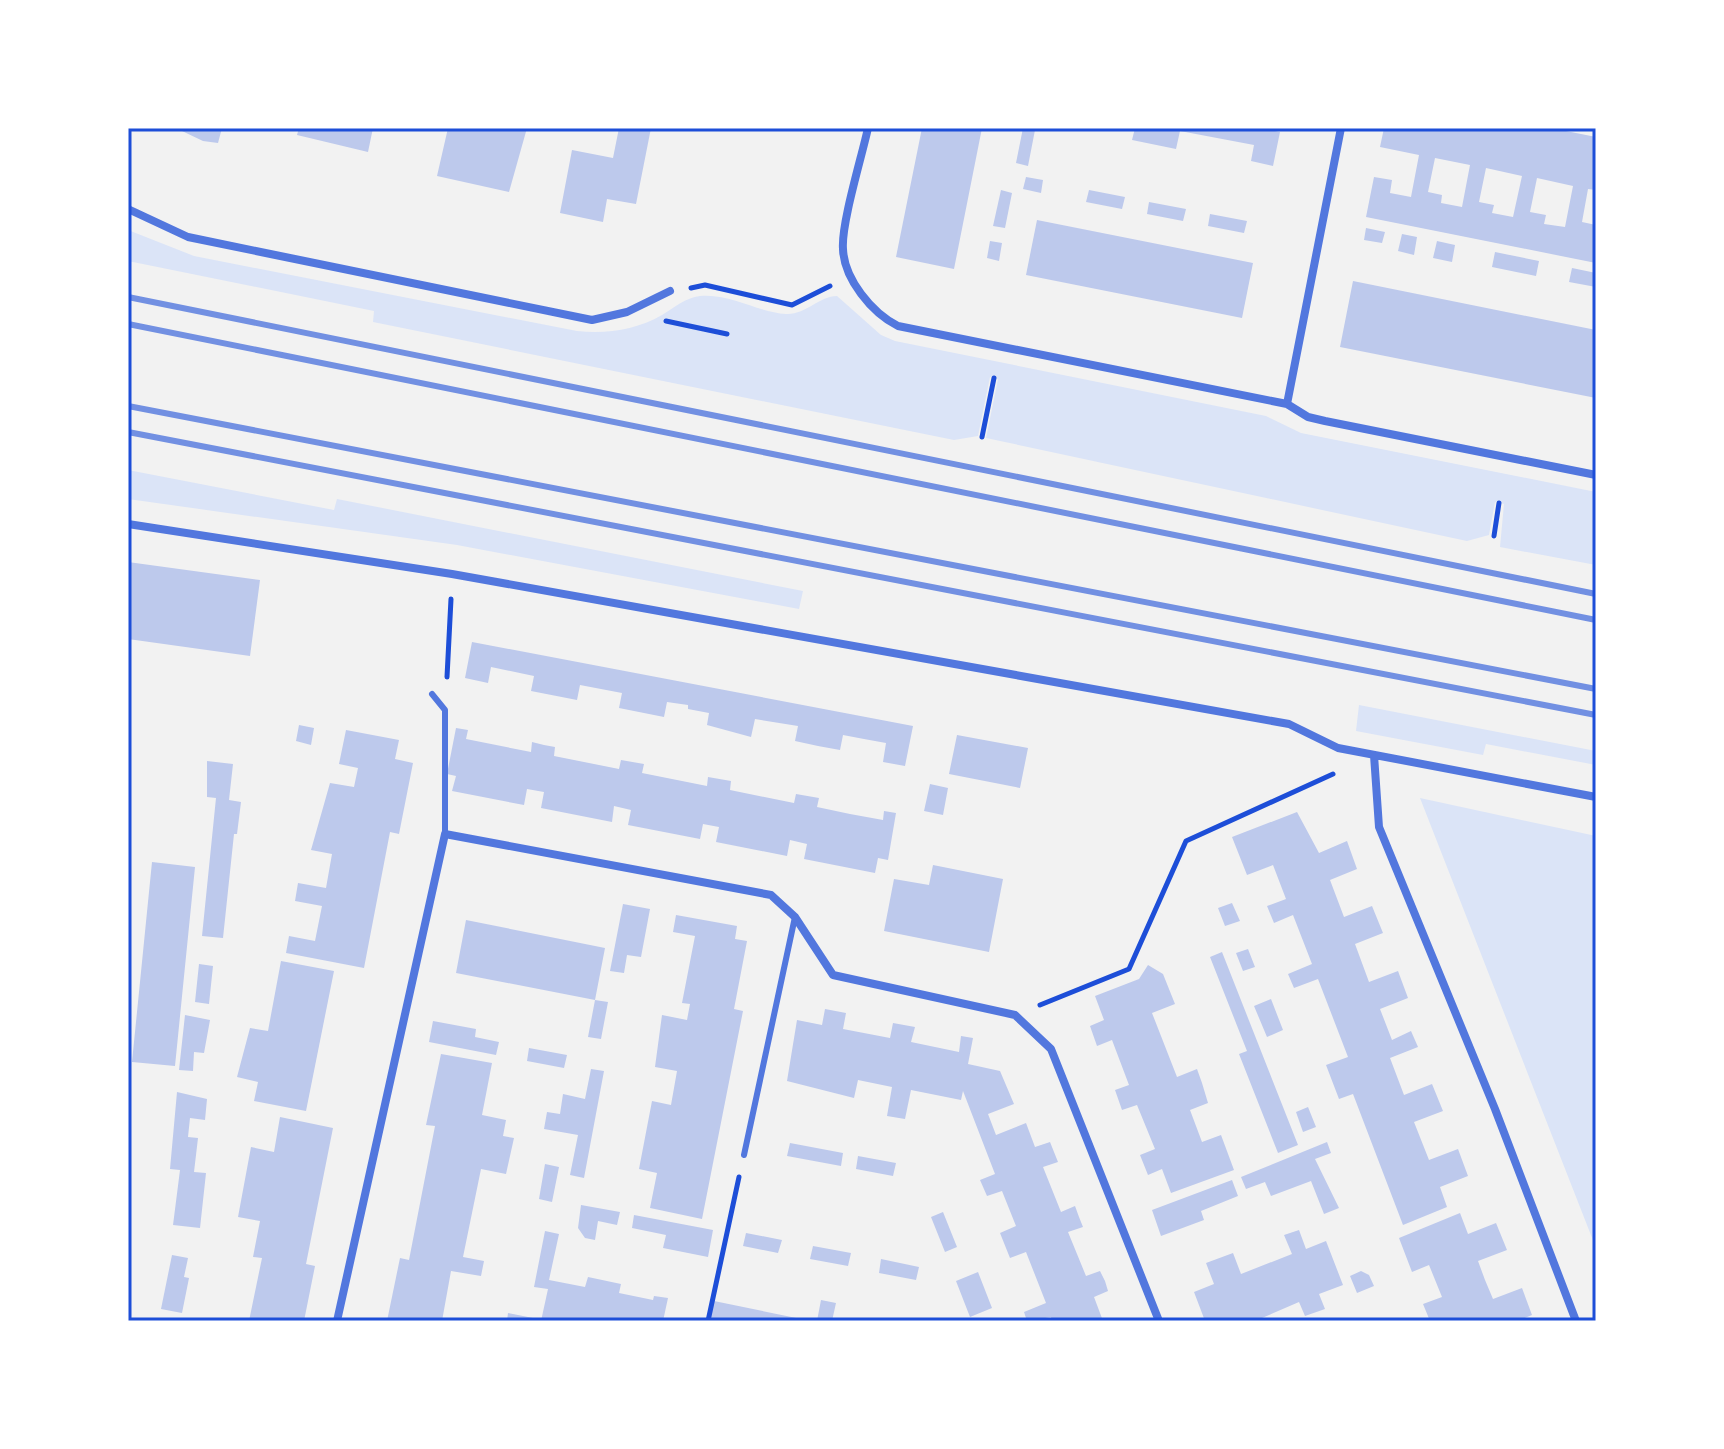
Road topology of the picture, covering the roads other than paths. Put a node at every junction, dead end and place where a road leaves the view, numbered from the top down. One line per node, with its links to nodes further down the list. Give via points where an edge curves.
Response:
1 (868, 128): 5 (street, via 842,248 849,273 888,321)
2 (1341, 128): 5 (street)
3 (128, 209): 4 (street, via 188,237 592,320 627,312)
4 (670, 291)
5 (1287, 404): 6 (street, via 1325,421)
6 (1596, 475)
7 (128, 524): 9 (street, via 452,574 1289,724 1338,748)
8 (432, 694): 11 (lane, via 445,710)
9 (1374, 755): 10 (street); 16 (street, via 1379,827)
10 (1596, 797)
11 (445, 834): 12 (street, via 771,895); 14 (street)
12 (795, 917): 13 (lane); 15 (street, via 833,975 1015,1015 1051,1049)
13 (744, 1155)
14 (337, 1321)
15 (1159, 1321)
16 (1576, 1321)

